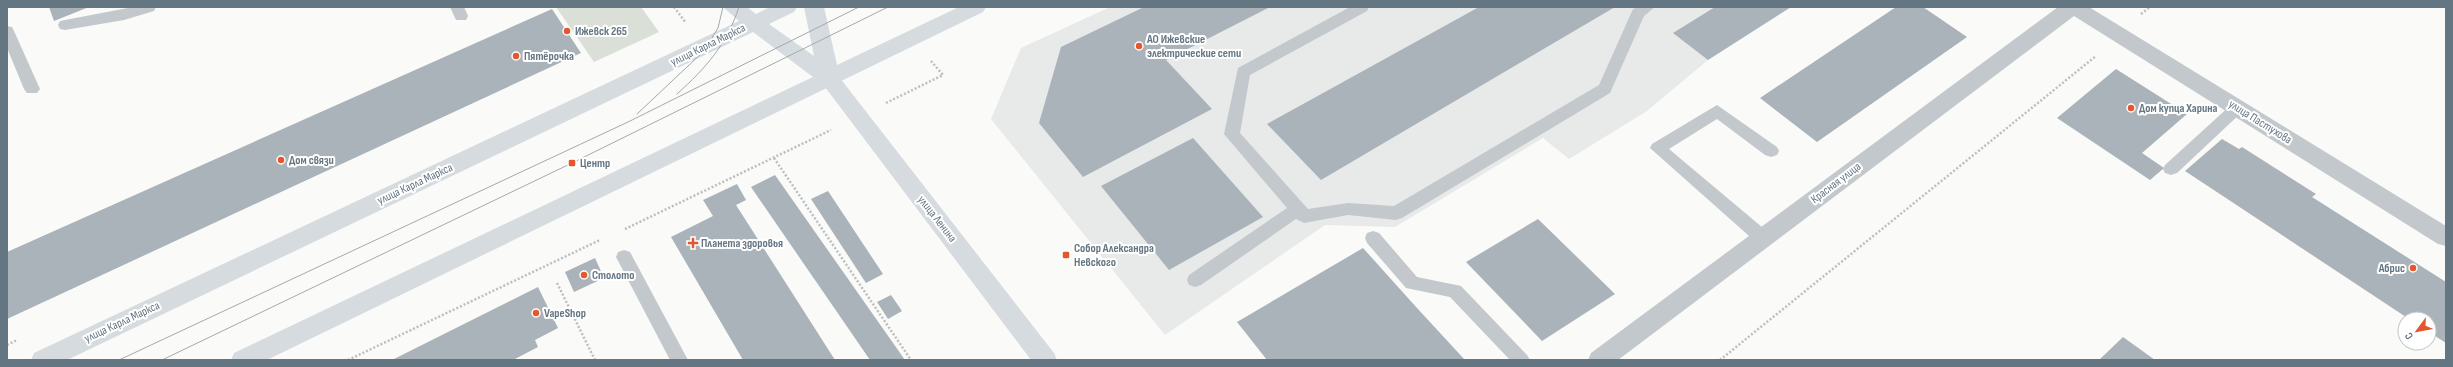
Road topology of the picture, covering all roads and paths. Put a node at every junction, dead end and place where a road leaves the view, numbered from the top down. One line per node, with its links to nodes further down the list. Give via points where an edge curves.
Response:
1 (149, 7): 12 (lane, via 124,15)
2 (674, 7): 13 (path)
3 (733, 7): 11 (main road, улица Ленина)
4 (787, 7): 11 (main road, улица Карла Маркса)
5 (814, 7): 16 (main road, улица Ленина)
6 (976, 7): 16 (main road)
7 (1362, 7): 21 (lane, via 1243,72 1232,134)
8 (1648, 7): 21 (lane, via 1638,13 1605,89 1396,213 1348,209 1304,216)
9 (2073, 7): 15 (street, улица Пастухова); 26 (street, Красная улица)
10 (2150, 7): 15 (path)
11 (754, 22): 16 (main road, улица Ленина); 30 (main road, улица Карла Маркса)
12 (65, 25)
13 (688, 25)
14 (7, 31): 17 (lane)
15 (2117, 33): 18 (street, улица Пастухова); 39 (path, via 2102,51)
16 (829, 78): 31 (main road); 36 (main road, улица Ленина)
17 (32, 89)
18 (2237, 108): 20 (lane); 24 (street, улица Пастухова)
19 (1771, 151): 26 (lane, via 1718,111 1658,148)
20 (2171, 169)
21 (1298, 209): 28 (lane)
22 (622, 230): 35 (path, via 774,158)
23 (608, 236): 32 (path)
24 (2446, 237)
25 (1373, 238): 37 (lane, via 1412,283 1455,290)
26 (1763, 238): 38 (street, Красная улица)
27 (624, 257): 34 (lane)
28 (1195, 280)
29 (556, 283): 33 (path)
30 (43, 360)
31 (243, 360)
32 (348, 360)
33 (595, 360)
34 (679, 360)
35 (912, 360)
36 (1045, 360)
37 (1520, 360)
38 (1600, 360)
39 (1720, 360)

